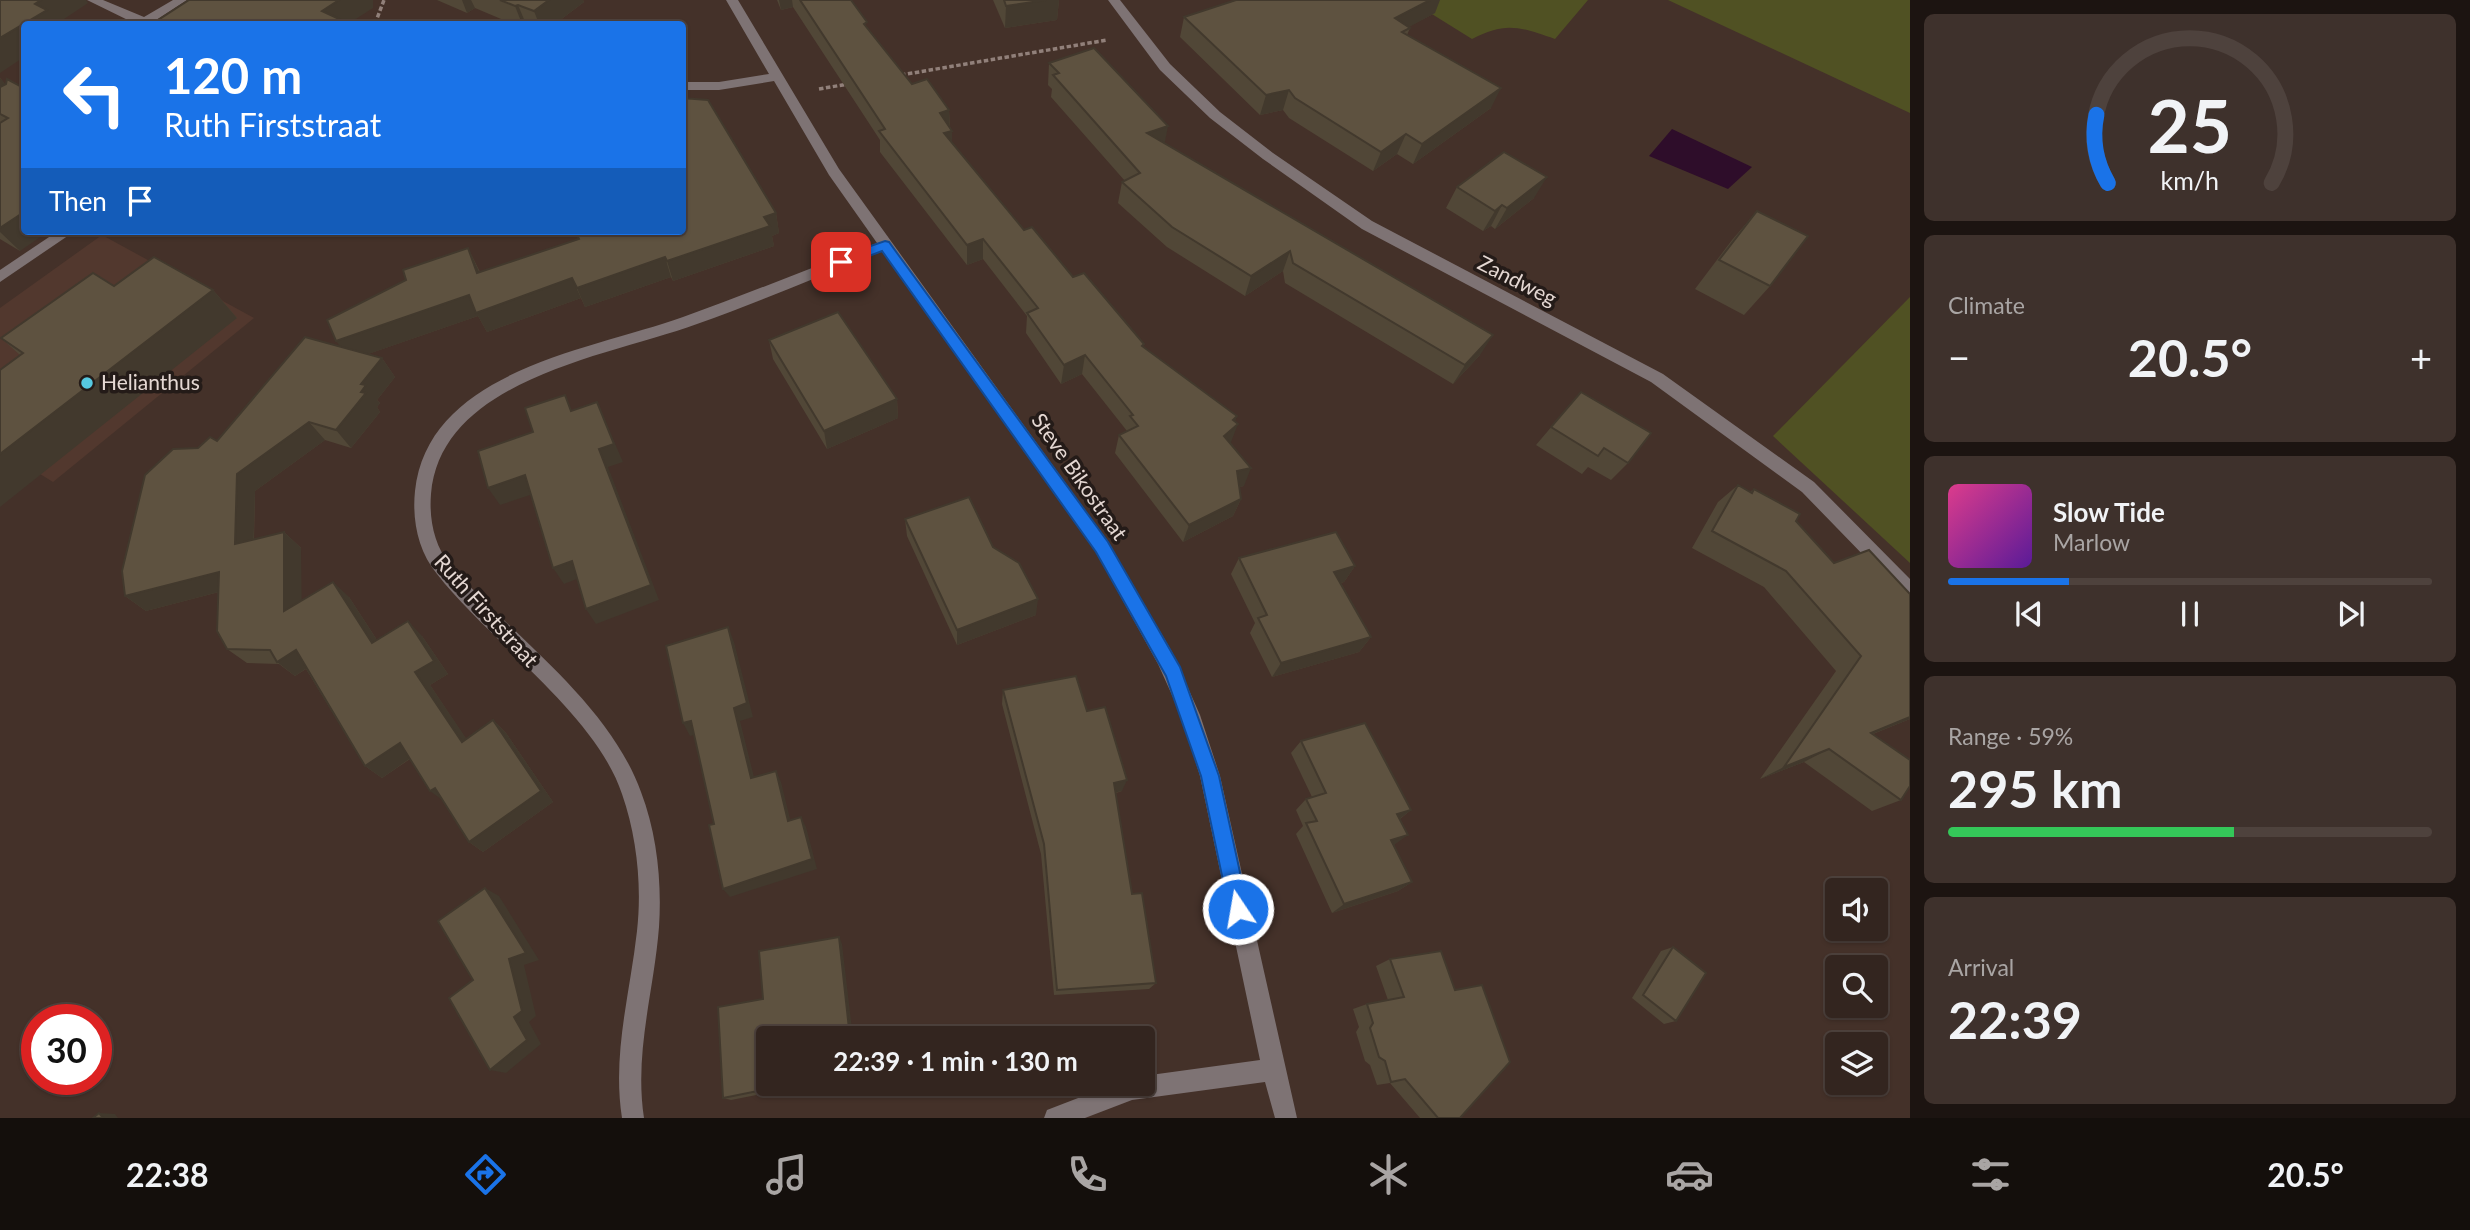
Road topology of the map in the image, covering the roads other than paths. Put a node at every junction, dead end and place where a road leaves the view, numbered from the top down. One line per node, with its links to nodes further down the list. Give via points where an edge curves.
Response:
1 (93, 0): 5 (street)
2 (181, 0): 6 (street)
3 (732, 0): 7 (street, Steve Bikostraat)
4 (1114, 0): 12 (street, Zandweg, via 1165,67 1215,115 1268,156 1367,225 1657,378 1808,487)
5 (140, 21)
6 (147, 21)
7 (776, 77): 8 (street); 10 (street, Steve Bikostraat)
8 (686, 86)
9 (62, 235): 11 (street)
10 (885, 245): 13 (street, Steve Bikostraat, via 1102,547 1174,673 1210,776); 14 (street, Ruth Firststraat, via 676,327 522,376 484,397 457,420 426,467 422,525 442,568 592,723 624,775 641,830 649,879 644,958 632,1034 628,1099)
11 (0, 277)
12 (1910, 590)
13 (1272, 1070): 15 (street, via 1132,1088); 16 (street, Steve Bikostraat)
14 (633, 1118)
15 (1055, 1118)
16 (1286, 1118)

